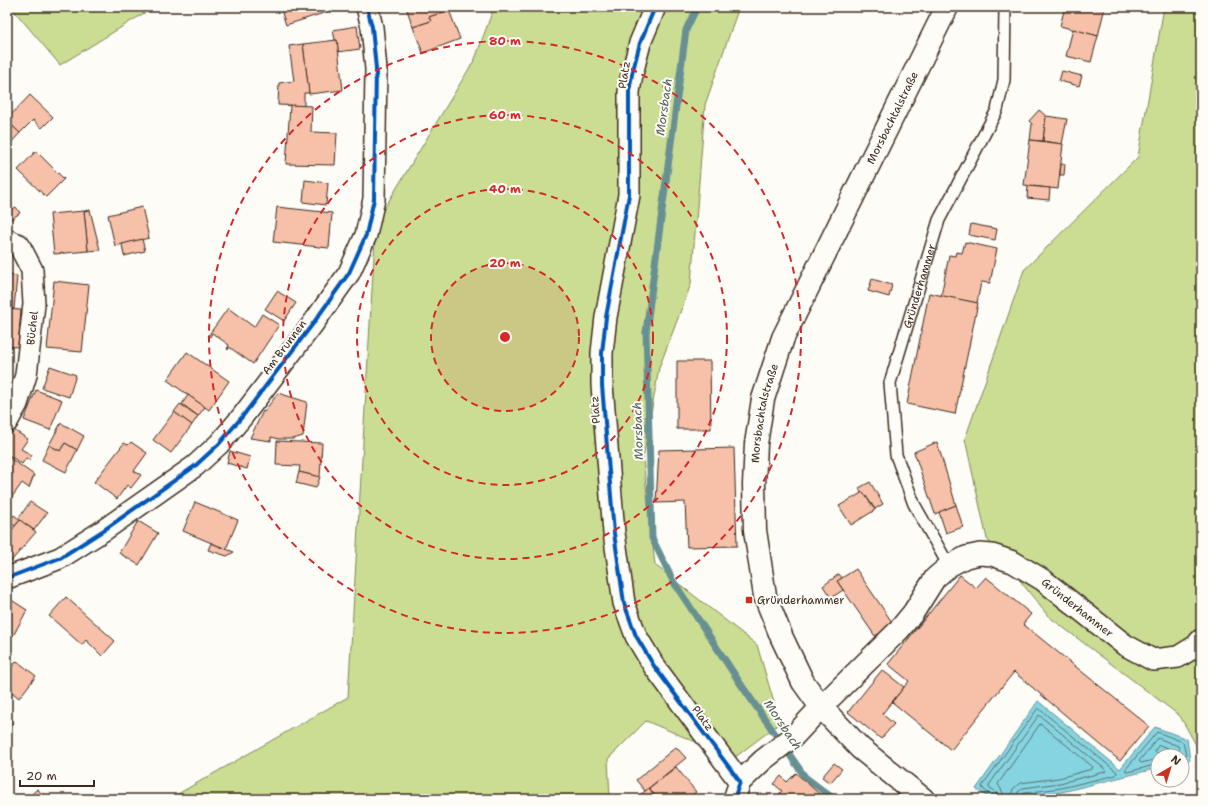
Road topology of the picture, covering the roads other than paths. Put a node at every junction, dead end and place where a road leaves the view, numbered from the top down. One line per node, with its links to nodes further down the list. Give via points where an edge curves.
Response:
1 (367, 7): 8 (street, Am Brunnen, via 372,27 376,68 374,200 366,235 349,273 242,417 219,444 195,466 60,558)
2 (655, 7): 11 (street, Platz, via 640,42 632,74 629,195 606,317 602,353 602,385 614,533 624,603 636,636)
3 (947, 7): 10 (main road, Morsbachtalstraße, via 783,338 763,399 756,444 754,484 755,530 765,596 800,677)
4 (1005, 7): 7 (lane, Gründerhammer, via 1004,80 997,110 939,220 890,383 896,455 914,504)
5 (7, 240): 6 (street, Büchel, via 19,245 32,270 34,304 26,376 17,404)
6 (7, 422)
7 (949, 566): 9 (street, Gründerhammer, via 966,557 980,554 1013,562 1043,580 1125,645 1153,660 1178,657); 10 (street, Gründerhammer, via 935,578 899,630)
8 (7, 578)
9 (1201, 640)
10 (821, 707): 11 (street, Gründerhammer, via 793,737 763,760); 12 (main road, Morsbachtalstraße, via 860,748)
11 (737, 791)
12 (922, 799)

